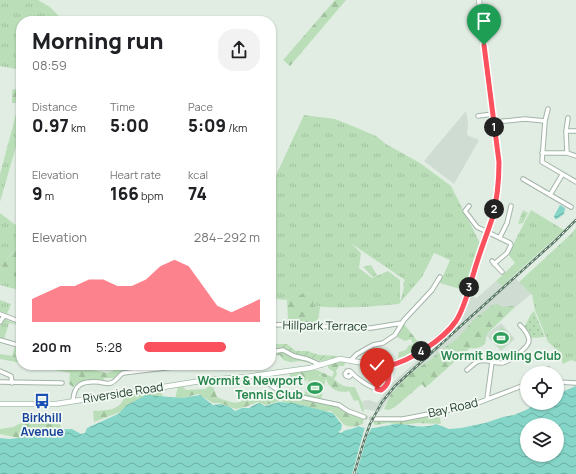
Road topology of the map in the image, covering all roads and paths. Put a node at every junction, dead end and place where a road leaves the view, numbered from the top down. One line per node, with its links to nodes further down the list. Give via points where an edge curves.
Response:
1 (479, 0): 3 (main road)
2 (548, 109): 6 (street)
3 (493, 114): 4 (street); 7 (main road)
4 (478, 116)
5 (568, 118): 8 (street)
6 (545, 121): 7 (street, via 525,118); 10 (street)
7 (494, 122): 20 (main road, via 499,180)
8 (566, 131): 9 (street); 11 (street)
9 (576, 131)
10 (542, 153): 11 (street); 13 (street, via 543,163)
11 (567, 153): 12 (street)
12 (576, 156)
13 (562, 175): 15 (street); 16 (street)
14 (523, 179): 16 (street)
15 (576, 182)
16 (550, 195): 19 (street)
17 (469, 206): 20 (street, via 465,211 468,216 478,227)
18 (511, 206): 21 (street)
19 (571, 207)
20 (488, 230): 21 (street); 36 (main road, via 462,308 454,324 416,355)
21 (500, 237): 22 (street, via 511,245 507,253 493,263)
22 (502, 272)
23 (440, 277): 27 (street, via 432,290)
24 (2, 315): 25 (street); 26 (street)
25 (16, 320)
26 (0, 322)
27 (402, 323): 29 (street, Hillpark Terrace, via 371,328); 33 (street, via 390,340 357,354)
28 (520, 324): 34 (street, via 528,337 528,345 509,361)
29 (276, 325)
30 (0, 340): 31 (street)
31 (16, 345)
32 (276, 351): 35 (street, via 283,350)
33 (351, 360): 35 (main road, Riverside Road, via 340,359); 36 (main road, Riverside Road)
34 (492, 362): 38 (street, via 477,361); 48 (street)
35 (319, 365): 41 (main road, Riverside Road)
36 (388, 366): 40 (street, via 388,383 381,390)
37 (144, 370): 49 (street, via 123,373 110,384 94,382 79,385 74,392)
38 (467, 370)
39 (0, 371): 43 (street, via 11,376)
40 (352, 374)
41 (246, 377): 49 (main road, Riverside Road, via 200,381); 51 (street, via 249,381 267,381 282,393 339,405)
42 (0, 382): 43 (street)
43 (12, 382): 45 (street)
44 (564, 382): 46 (street)
45 (62, 383)
46 (576, 383)
47 (520, 387): 48 (street, Bay Road)
48 (487, 399): 52 (street, Bay Road, via 470,406 403,419)
49 (73, 401): 50 (main road, Riverside Road, via 56,404)
50 (0, 404)
51 (364, 417)
52 (375, 419)

